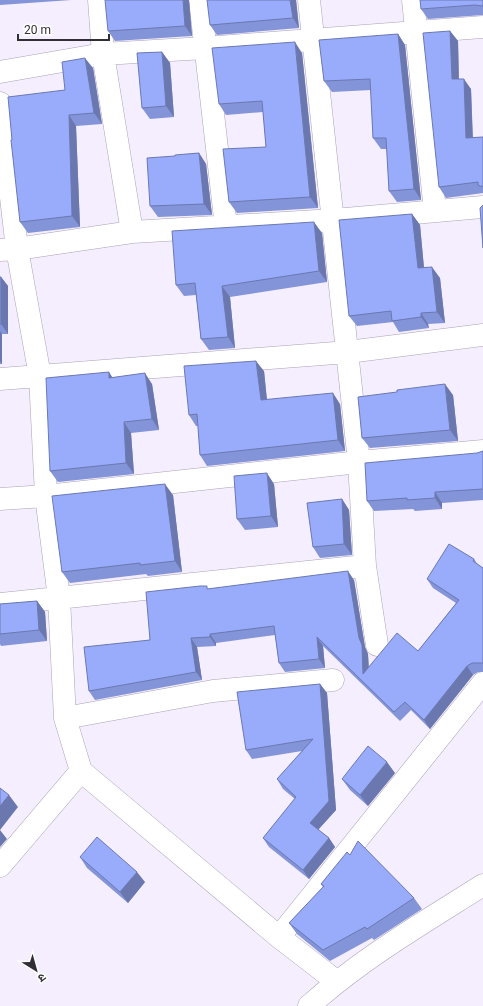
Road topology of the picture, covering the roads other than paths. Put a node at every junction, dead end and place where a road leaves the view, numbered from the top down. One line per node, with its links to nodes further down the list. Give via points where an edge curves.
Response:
1 (99, 0): 9 (street)
2 (200, 0): 8 (street)
3 (309, 0): 7 (street)
4 (413, 0): 6 (street)
5 (483, 27): 6 (street)
6 (416, 33): 7 (street); 13 (street)
7 (312, 40): 8 (street); 14 (street)
8 (204, 48): 9 (street); 15 (street)
9 (103, 54): 10 (street); 16 (street)
10 (0, 72)
11 (0, 103): 17 (street)
12 (483, 207): 13 (street)
13 (435, 211): 14 (street)
14 (334, 220): 15 (street); 19 (street)
15 (226, 227): 16 (street)
16 (132, 232): 17 (street)
17 (8, 250): 20 (street)
18 (483, 335): 19 (street)
19 (348, 352): 20 (street); 23 (street)
20 (40, 376): 21 (street); 24 (street)
21 (0, 379)
22 (483, 451): 23 (street)
23 (359, 462): 24 (street); 26 (street)
24 (46, 496): 25 (street); 27 (street)
25 (0, 499)
26 (365, 566): 27 (street); 29 (street)
27 (59, 598): 28 (street); 32 (street)
28 (0, 604)
29 (377, 645)
30 (333, 680): 32 (street, via 213,692)
31 (483, 683): 36 (street)
32 (65, 718): 33 (street)
33 (81, 771): 34 (street); 36 (street)
34 (0, 866)
35 (483, 885): 37 (street)
36 (279, 937): 37 (street)
37 (336, 981): 38 (street)
38 (309, 1006)

